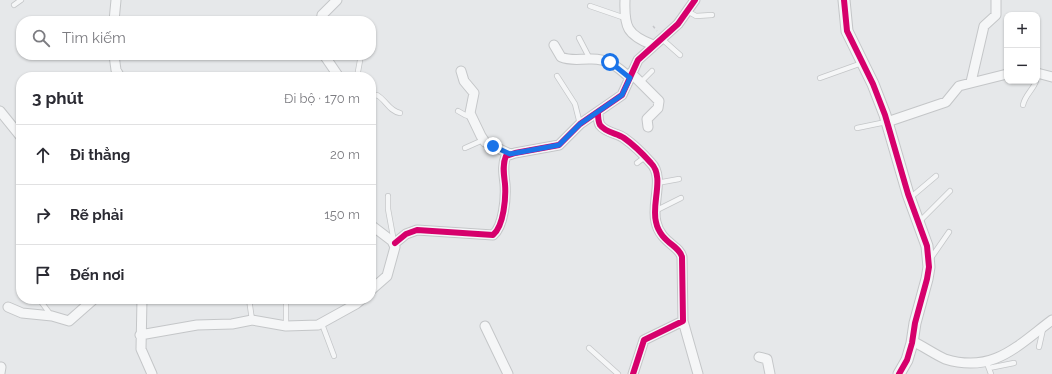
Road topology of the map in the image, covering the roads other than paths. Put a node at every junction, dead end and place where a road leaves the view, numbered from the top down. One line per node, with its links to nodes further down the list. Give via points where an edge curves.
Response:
1 (21, 0): 8 (lane)
2 (116, 0): 12 (street)
3 (337, 0): 13 (street)
4 (625, 0): 14 (street)
5 (696, 0): 10 (street)
6 (844, 0): 24 (street, via 847,31)
7 (996, 0): 37 (street, via 996,15 984,26)
8 (14, 6)
9 (590, 6): 14 (lane)
10 (689, 12): 11 (lane, via 696,16); 16 (street)
11 (712, 15)
12 (114, 16)
13 (322, 16)
14 (625, 18): 18 (street, via 632,34)
15 (579, 38): 20 (lane)
16 (662, 38): 18 (street); 19 (lane)
17 (554, 45): 20 (street, via 558,54 566,60)
18 (654, 46): 30 (street, via 638,60)
19 (680, 55)
20 (590, 59): 30 (street, via 610,62)
21 (115, 60): 27 (street)
22 (327, 60): 28 (street)
23 (360, 60): 29 (lane)
24 (862, 62): 35 (lane); 46 (street)
25 (462, 71): 45 (street, via 464,81 474,93)
26 (652, 71): 36 (lane)
27 (117, 72)
28 (336, 72)
29 (358, 72)
30 (630, 75): 36 (street); 44 (street, via 622,95)
31 (1004, 75): 37 (street)
32 (557, 76): 47 (lane, via 575,104)
33 (1040, 76): 34 (street)
34 (1052, 77)
35 (820, 78)
36 (641, 82): 48 (street, via 659,101 658,108 647,119)
37 (972, 82): 46 (street, via 959,86 946,102)
38 (1034, 84): 40 (lane, via 1032,91 1025,97)
39 (376, 95): 43 (lane)
40 (1023, 105)
41 (0, 111): 50 (street)
42 (458, 111): 45 (lane)
43 (400, 113)
44 (598, 113): 47 (street); 54 (street, via 603,128 623,137)
45 (471, 117): 51 (street)
46 (887, 122): 49 (lane); 62 (street)
47 (580, 124): 53 (street, via 559,145)
48 (648, 127)
49 (857, 128)
50 (16, 131)
51 (483, 140): 52 (lane); 53 (street)
52 (465, 148)
53 (510, 154): 67 (street, via 504,159 503,213 498,230 493,235 417,230 406,234)
54 (645, 157): 55 (lane); 58 (street, via 656,169)
55 (637, 163)
56 (936, 176): 62 (lane)
57 (679, 180): 58 (lane)
58 (657, 183): 63 (street)
59 (950, 191): 64 (lane)
60 (388, 196): 67 (lane)
61 (681, 198): 63 (lane)
62 (909, 198): 64 (street)
63 (655, 211): 80 (street, via 660,234 664,240 682,252)
64 (918, 223): 68 (street, via 927,246)
65 (376, 229): 67 (street)
66 (949, 232): 68 (lane)
67 (395, 243): 69 (street, via 387,276)
68 (928, 261): 86 (street, via 927,279)
69 (376, 286)
70 (43, 304): 77 (lane)
71 (88, 304): 77 (street, via 69,321)
72 (141, 304): 85 (street)
73 (249, 304): 78 (lane)
74 (286, 304): 82 (lane)
75 (356, 304): 81 (street)
76 (8, 307): 77 (street, via 22,313)
77 (52, 316)
78 (252, 320): 82 (street); 85 (street, via 232,324 197,325)
79 (1052, 320): 84 (street)
80 (683, 321): 96 (street, via 644,340); 97 (street)
81 (322, 324): 82 (street); 89 (lane)
82 (286, 326)
83 (485, 326): 94 (street)
84 (1043, 327): 87 (lane); 92 (street, via 1016,350)
85 (140, 335): 93 (street, via 144,359)
86 (912, 341): 92 (street, via 943,358 961,364); 99 (street, via 907,360)
87 (1039, 347)
88 (589, 348): 95 (lane)
89 (334, 356)
90 (759, 358): 98 (street, via 767,359)
91 (1014, 363): 92 (lane)
92 (987, 365): 100 (lane)
93 (152, 374)
94 (508, 374)
95 (618, 374)
96 (633, 374)
97 (698, 374)
98 (770, 374)
99 (899, 374)
100 (991, 374)

